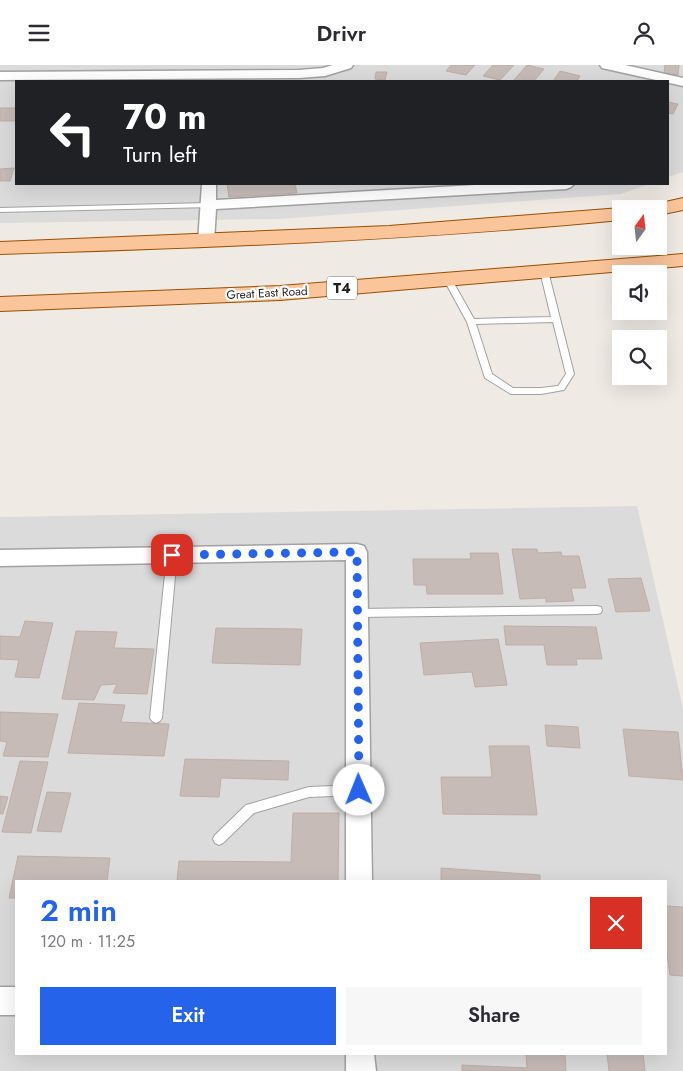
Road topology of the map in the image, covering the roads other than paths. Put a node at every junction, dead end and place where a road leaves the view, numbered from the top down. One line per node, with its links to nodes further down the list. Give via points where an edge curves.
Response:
1 (346, 65): 5 (street, via 314,73)
2 (607, 65): 6 (street)
3 (48, 70): 4 (street); 5 (street)
4 (0, 76)
5 (217, 78)
6 (683, 82)
7 (209, 185): 11 (street)
8 (525, 185): 9 (street)
9 (403, 188): 11 (street)
10 (683, 204): 12 (main road)
11 (208, 205): 13 (lane); 15 (street)
12 (668, 207)
13 (0, 209)
14 (612, 215): 15 (main road)
15 (206, 243): 16 (main road)
16 (0, 248)
17 (678, 261): 18 (main road, Great East Road / T4)
18 (544, 271): 19 (main road, Great East Road / T4); 21 (lane)
19 (448, 280): 20 (main road, Great East Road / T4, via 280,293); 22 (lane)
20 (0, 304)
21 (555, 319): 22 (lane); 22 (lane, via 570,374 561,388 542,391 511,391 488,376)
22 (471, 322)
23 (172, 555): 24 (street); 26 (street, via 357,552); 27 (lane)
24 (0, 558)
25 (597, 610): 26 (lane)
26 (357, 613): 28 (street)
27 (156, 719)
28 (359, 790): 29 (lane, via 309,792 250,809); 30 (street)
29 (218, 839)
30 (359, 880)
31 (0, 1001): 32 (street)
32 (15, 1001)
33 (360, 1055): 34 (street)
34 (360, 1071)

